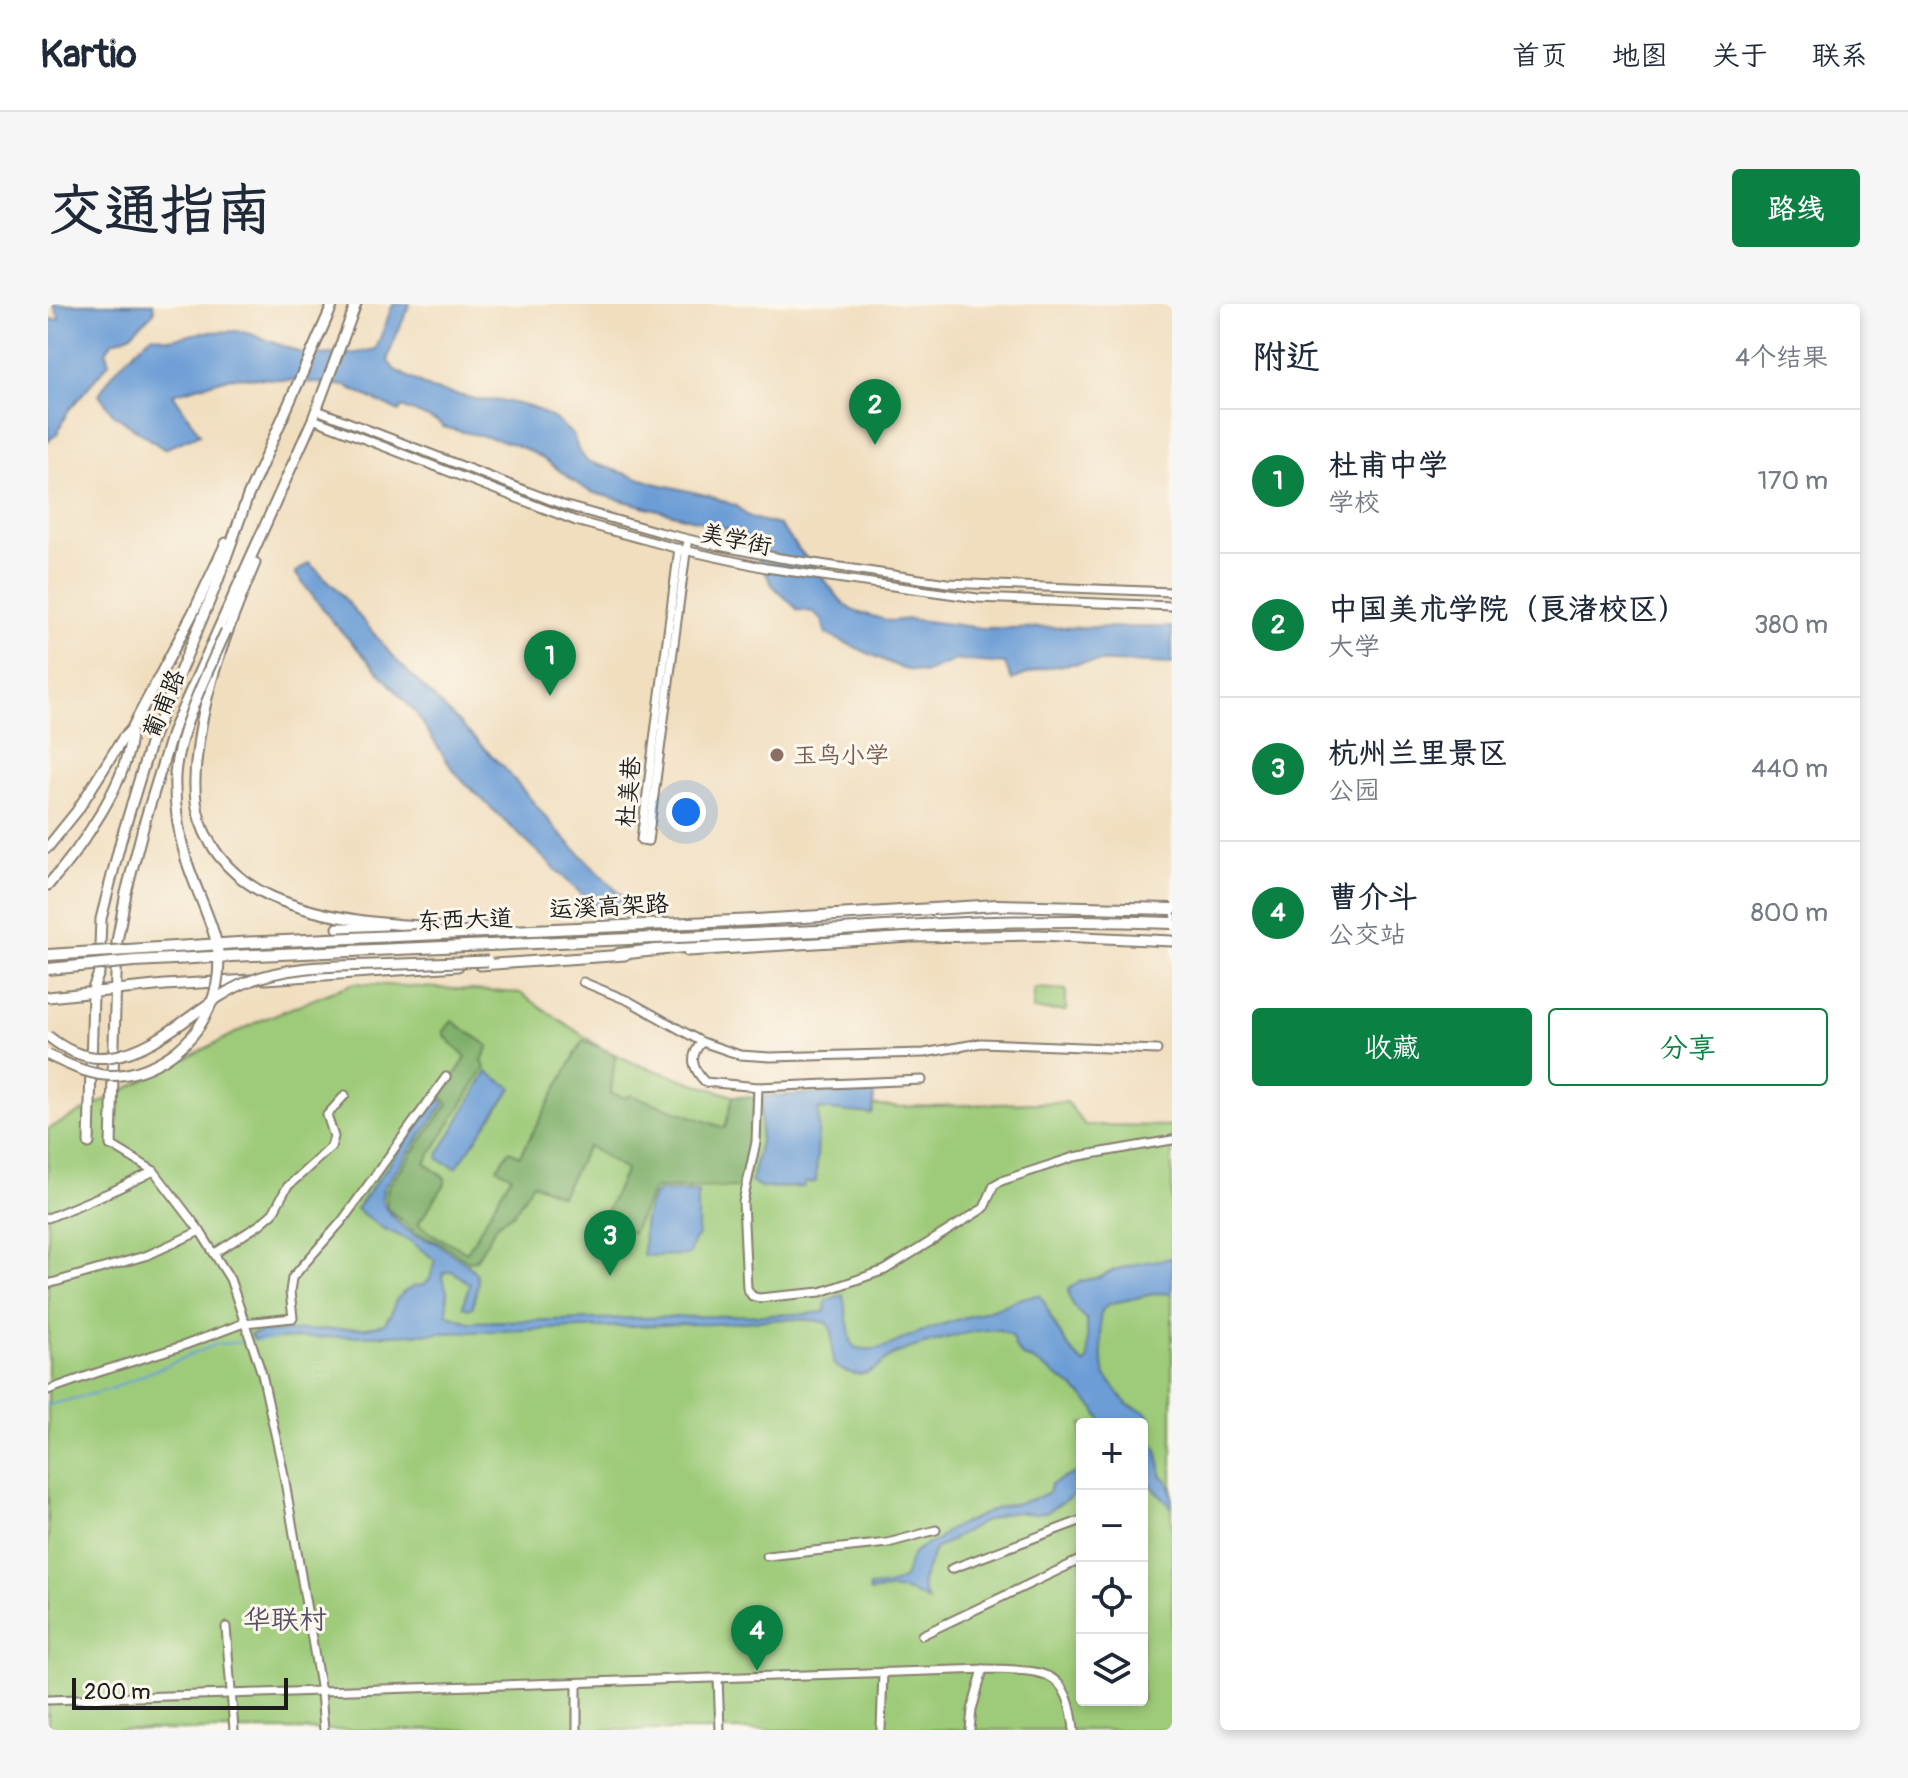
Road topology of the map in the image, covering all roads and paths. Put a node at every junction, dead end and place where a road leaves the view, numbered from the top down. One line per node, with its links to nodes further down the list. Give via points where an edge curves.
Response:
1 (333, 304): 5 (main road, 葡甫路)
2 (356, 304): 3 (main road, 葡甫路)
3 (315, 415): 4 (main road, 葡甫路); 6 (street, 美学街, via 563,505); 7 (street, 美学街, via 576,521)
4 (296, 459): 10 (main road); 25 (main road, 葡甫路, via 173,730 129,879)
5 (248, 496): 11 (main road); 26 (main road, 葡甫路, via 151,741 101,919)
6 (684, 538): 7 (street, 杜美巷); 8 (street, 美学街, via 947,583)
7 (683, 550): 7 (street, 杜美巷, via 648,841 641,840); 9 (street, 美学街, via 945,595)
8 (1172, 592)
9 (1172, 606)
10 (226, 631): 20 (main road, bridge, via 203,711 194,779 200,820 214,849 234,874 299,907 364,921); 36 (main road, bridge, via 186,728 175,773 180,835 217,949 211,1007 175,1052 121,1075 103,1076)
11 (131, 730): 12 (main road); 13 (main road, via 108,800)
12 (48, 847)
13 (48, 885)
14 (1172, 909): 15 (highway, 运溪高架路, bridge, via 997,905)
15 (839, 915): 17 (highway, bridge); 24 (highway, 运溪高架路, bridge)
16 (1172, 917): 25 (main road, 东西大道, via 920,916)
17 (615, 923): 20 (main road, bridge)
18 (1172, 923): 21 (highway, 运溪高架路, bridge, via 1025,920)
19 (338, 928): 20 (main road)
20 (457, 928)
21 (841, 930): 23 (highway, bridge); 28 (highway, 运溪高架路, bridge)
22 (1172, 941): 30 (main road, via 911,937)
23 (619, 954): 33 (main road, bridge, via 300,968 246,983 150,1043 121,1055 78,1054)
24 (48, 955)
25 (116, 957): 26 (main road, 东西大道); 30 (main road, 葡甫路)
26 (99, 958): 27 (main road, 东西大道); 31 (main road, 葡甫路)
27 (48, 962)
28 (48, 969)
29 (583, 982): 34 (street)
30 (115, 991): 31 (main road); 43 (main road, 葡甫路)
31 (93, 993): 32 (main road); 42 (main road, 葡甫路)
32 (48, 997)
33 (48, 1036)
34 (702, 1042): 35 (street, via 740,1055 770,1057 924,1053 981,1043); 39 (street, via 694,1071 705,1082)
35 (1157, 1050)
36 (48, 1055)
37 (446, 1077): 49 (street, via 342,1221 292,1278 293,1318)
38 (922, 1080): 39 (street)
39 (758, 1087): 41 (street, via 756,1142 743,1202 747,1288 759,1298 821,1292 885,1270 984,1208 1001,1181 1074,1157)
40 (345, 1095): 47 (street, via 327,1115 334,1137 331,1147 287,1187 273,1213)
41 (1172, 1140)
42 (89, 1143)
43 (111, 1145): 44 (street)
44 (154, 1171): 45 (street); 46 (street)
45 (48, 1218)
46 (200, 1231): 47 (street); 48 (street, via 148,1255)
47 (215, 1253): 49 (street)
48 (48, 1284)
49 (244, 1323): 50 (street); 62 (street, via 262,1374 283,1470)
50 (48, 1390)
51 (1076, 1522): 55 (street)
52 (936, 1530): 53 (street, via 888,1543)
53 (767, 1556)
54 (1076, 1562): 57 (street)
55 (951, 1569)
56 (226, 1627): 63 (street)
57 (922, 1635)
58 (983, 1669): 59 (street); 70 (street); 71 (street, via 1034,1670 1055,1680 1066,1692)
59 (883, 1672): 60 (street); 69 (street)
60 (718, 1678): 61 (street); 68 (street)
61 (577, 1683): 62 (street); 67 (street)
62 (321, 1692): 63 (street); 66 (street)
63 (232, 1695): 64 (street); 65 (street)
64 (48, 1700)
65 (234, 1730)
66 (324, 1730)
67 (577, 1730)
68 (720, 1730)
69 (881, 1730)
70 (970, 1730)
71 (1074, 1730)

